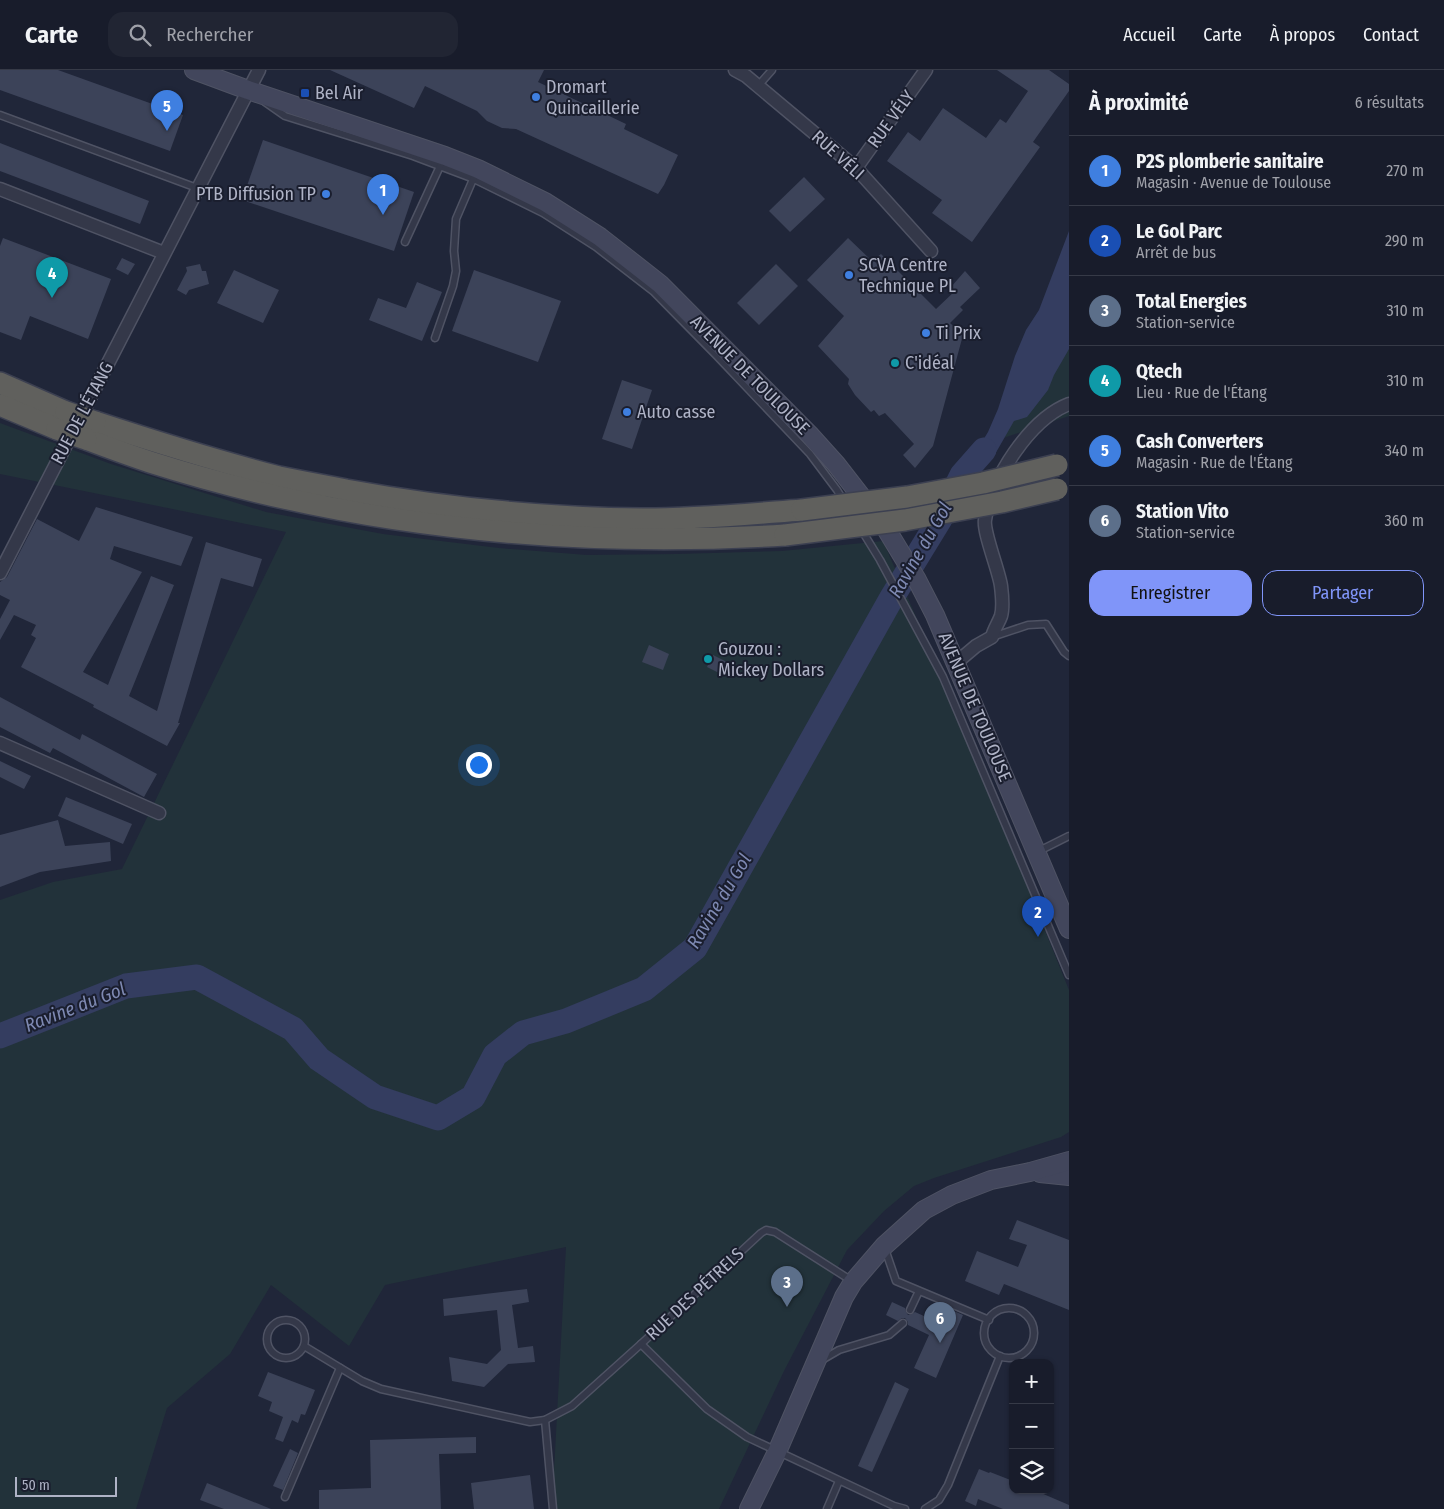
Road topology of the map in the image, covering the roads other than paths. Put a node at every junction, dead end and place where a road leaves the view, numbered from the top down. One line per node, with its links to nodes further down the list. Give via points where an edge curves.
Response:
1 (194, 70): 7 (main road, AVENUE DE TOULOUSE)
2 (259, 70): 7 (street)
3 (735, 70): 6 (street, RUE VÉLI)
4 (772, 70): 6 (lane)
5 (926, 70): 10 (street, RUE VÉLY)
6 (758, 86): 10 (street, RUE VÉLI)
7 (248, 90): 9 (main road, AVENUE DE TOULOUSE); 12 (street, RUE DE L'ÉTANG)
8 (0, 115): 12 (lane)
9 (443, 161): 11 (main road, AVENUE DE TOULOUSE); 14 (lane)
10 (856, 168): 15 (street, RUE VÉLI)
11 (476, 174): 17 (lane, via 456,219 456,271); 28 (main road, AVENUE DE TOULOUSE, via 544,202 600,236 660,284 809,434 885,527 927,598); 34 (lane, via 596,247 654,292 810,454 837,490 880,560 943,677)
12 (197, 188): 16 (street, RUE DE L'ÉTANG)
13 (0, 189): 16 (street)
14 (405, 242)
15 (931, 251)
16 (164, 253): 25 (street, RUE DE L'ÉTANG)
17 (435, 338)
18 (0, 383): 21 (highway)
19 (1069, 404): 26 (street, via 1042,420 1016,449 995,488 984,521 1002,587 1001,615)
20 (0, 405): 21 (highway)
21 (61, 420): 22 (highway, bridge)
22 (90, 431): 23 (highway, bridge, via 281,477 401,500 548,516 644,519 802,510 907,497 983,483); 24 (highway, bridge, via 150,462 284,498 402,520 564,536 670,539 785,535 905,520 1002,502)
23 (1063, 463)
24 (1065, 486)
25 (0, 573)
26 (992, 637): 27 (lane, via 1028,625 1046,624); 28 (street)
27 (1069, 656)
28 (957, 662): 32 (main road, AVENUE DE TOULOUSE)
29 (0, 743): 30 (street)
30 (159, 813)
31 (1069, 836): 32 (lane)
32 (1036, 852): 33 (main road, AVENUE DE TOULOUSE)
33 (1069, 929)
34 (1069, 975)
35 (1069, 1160): 36 (main road)
36 (1030, 1172): 37 (main road); 38 (main road, via 991,1180 952,1195 924,1210)
37 (1069, 1176)
38 (884, 1246): 39 (main road); 40 (lane, via 896,1280)
39 (853, 1282): 44 (lane, RUE DES PÉTRELS, via 775,1232 766,1230); 47 (main road)
40 (919, 1291): 41 (lane); 42 (lane)
41 (910, 1310)
42 (989, 1320): 46 (lane, via 985,1326 986,1341); 46 (lane, via 1002,1309 1011,1308 1019,1310 1032,1322 1034,1338 1024,1353 1017,1357)
43 (904, 1323): 47 (lane, via 890,1335 839,1350)
44 (641, 1344): 49 (lane, RUE DES PÉTRELS, via 572,1406); 50 (lane, via 708,1409 746,1437)
45 (304, 1346): 45 (lane, via 306,1338 298,1323 281,1320 268,1331 269,1348 283,1358 299,1353); 48 (lane, RUE DES PÉTRELS)
46 (1000, 1356): 57 (lane, via 948,1484 939,1500)
47 (815, 1364): 50 (main road)
48 (340, 1368): 49 (lane, RUE DES PÉTRELS, via 381,1389 530,1422); 52 (lane)
49 (545, 1420): 53 (lane)
50 (777, 1452): 51 (lane); 54 (main road)
51 (839, 1481): 55 (lane); 56 (lane)
52 (285, 1497)
53 (553, 1509)
54 (749, 1509)
55 (826, 1509)
56 (905, 1509)
57 (926, 1509)

